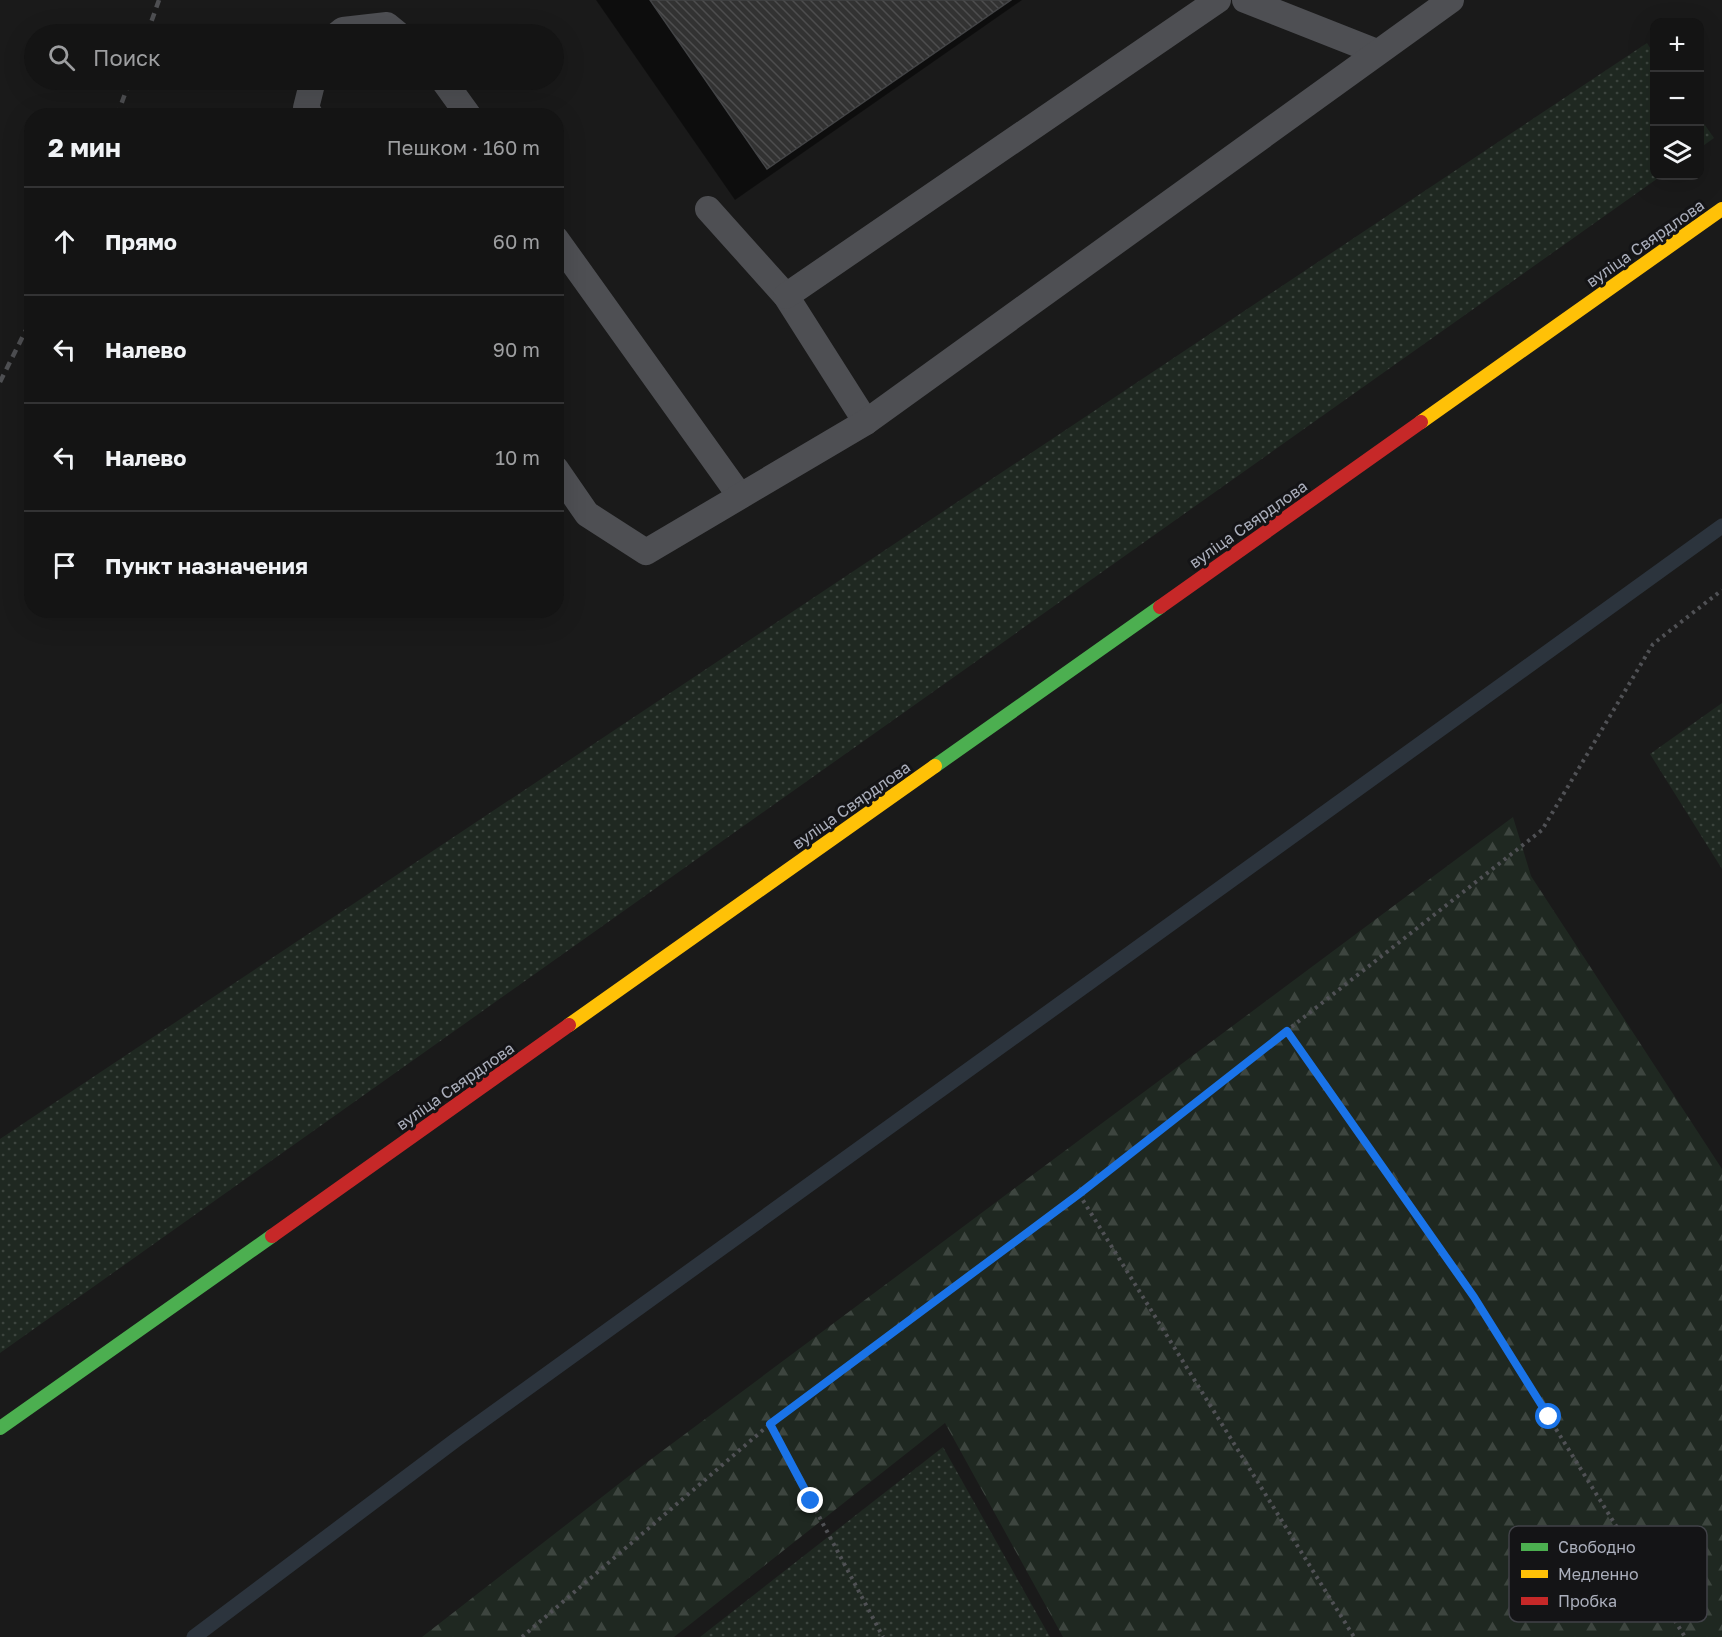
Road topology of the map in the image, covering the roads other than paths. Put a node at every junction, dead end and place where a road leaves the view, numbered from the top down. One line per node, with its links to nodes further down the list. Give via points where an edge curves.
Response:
1 (1218, 0): 12 (lane)
2 (1245, 0): 4 (lane)
3 (1451, 0): 4 (lane)
4 (1377, 52): 13 (lane)
5 (310, 90): 7 (lane)
6 (450, 90): 8 (lane)
7 (306, 108)
8 (462, 108)
9 (708, 209): 12 (lane)
10 (1722, 209): 16 (main road, вуліца Свярдлова)
11 (564, 250): 15 (lane)
12 (786, 296): 13 (lane)
13 (866, 422): 15 (lane)
14 (564, 481): 15 (lane, via 587,514 646,552)
15 (740, 496)
16 (0, 1428)

